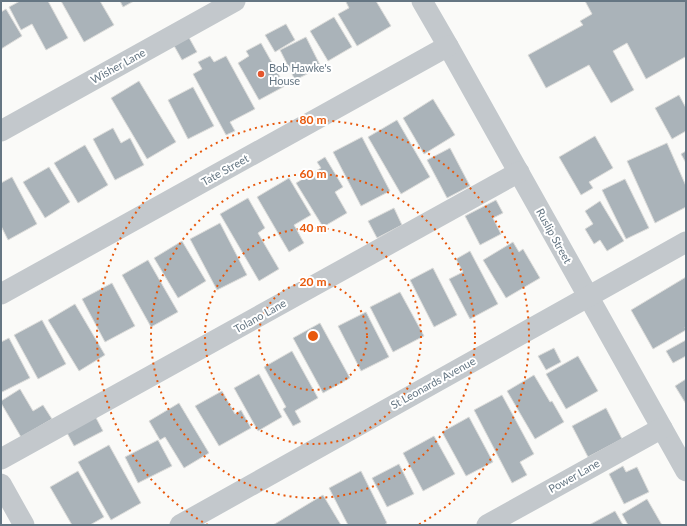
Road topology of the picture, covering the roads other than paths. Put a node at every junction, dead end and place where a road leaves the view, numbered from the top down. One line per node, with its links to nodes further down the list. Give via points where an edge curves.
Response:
1 (235, 1): 4 (street, Wisher Lane)
2 (422, 1): 3 (street, Ruslip Street)
3 (448, 46): 5 (street, Ruslip Street); 7 (street, Tate Street)
4 (1, 131)
5 (519, 172): 8 (street, Ruslip Street); 10 (street, Tolano Lane)
6 (686, 242): 8 (street, St Leonards Avenue)
7 (1, 294)
8 (588, 296): 9 (street, Ruslip Street); 14 (street, St Leonards Avenue)
9 (662, 428): 11 (street, Ruslip Street); 15 (street, Power Lane)
10 (1, 459)
11 (686, 471)
12 (1, 484): 13 (street)
13 (24, 525)
14 (180, 525)
15 (487, 525)

